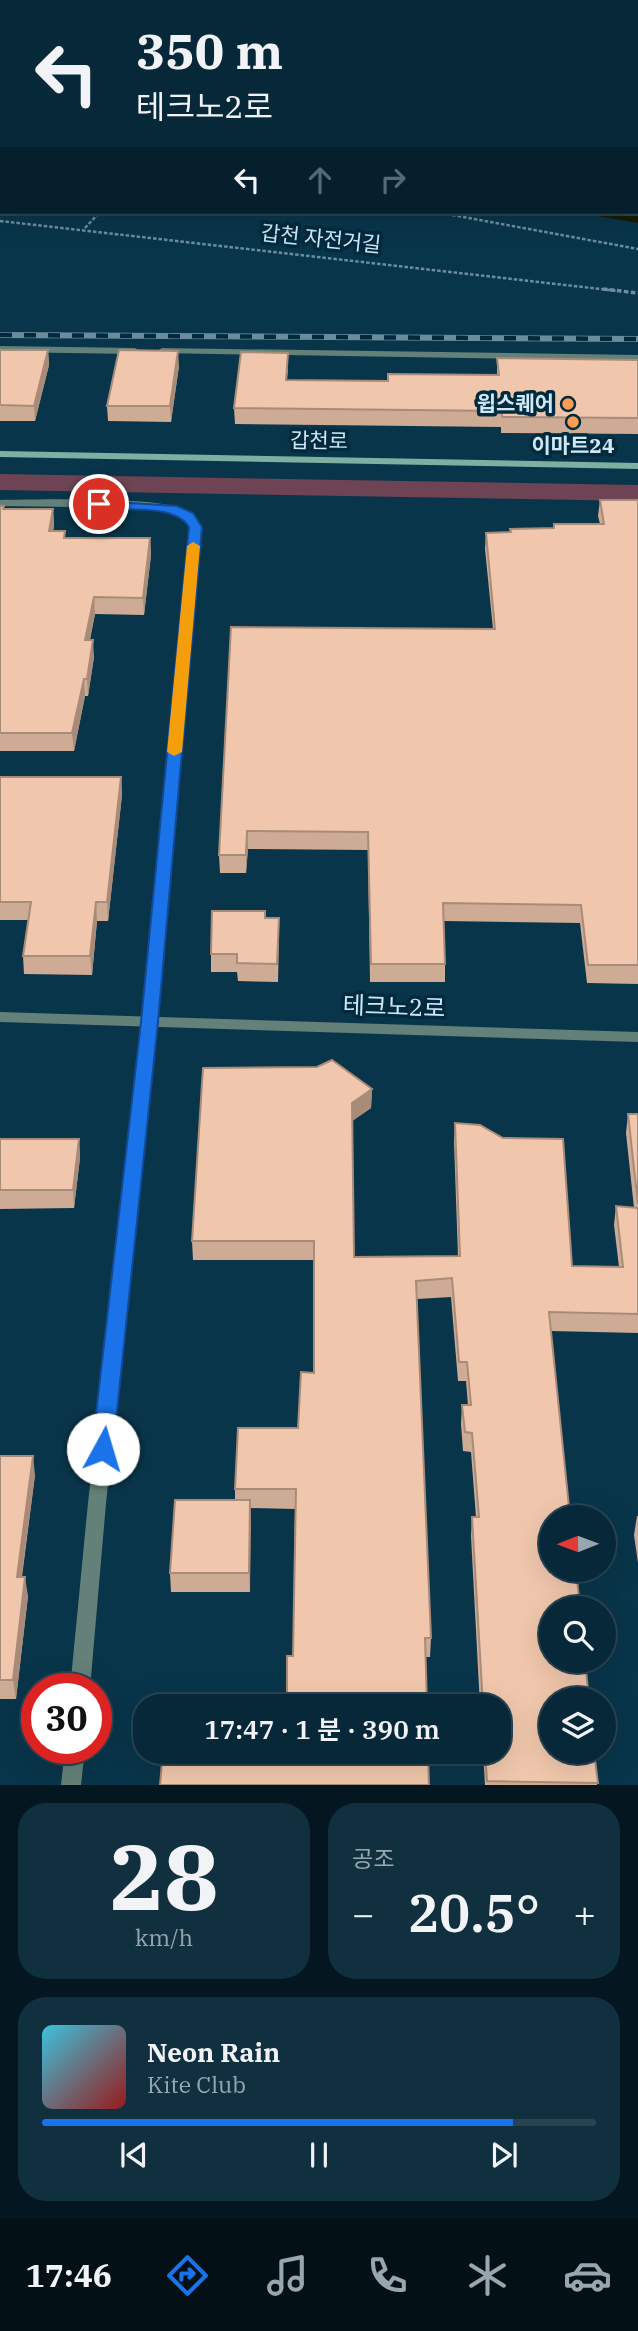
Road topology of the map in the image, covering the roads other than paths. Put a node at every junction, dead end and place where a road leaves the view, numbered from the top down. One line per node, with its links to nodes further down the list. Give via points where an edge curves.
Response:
1 (0, 349): 2 (street)
2 (638, 358)
3 (0, 454): 4 (main road, 갑천로)
4 (638, 466)
5 (0, 503): 7 (street, via 148,505 189,516 195,527)
6 (0, 1017): 7 (street, 테크노2로)
7 (149, 1022): 8 (street, 테크노2로); 9 (street)
8 (638, 1037)
9 (81, 1673)
10 (73, 1764): 11 (street)
11 (71, 1785)

